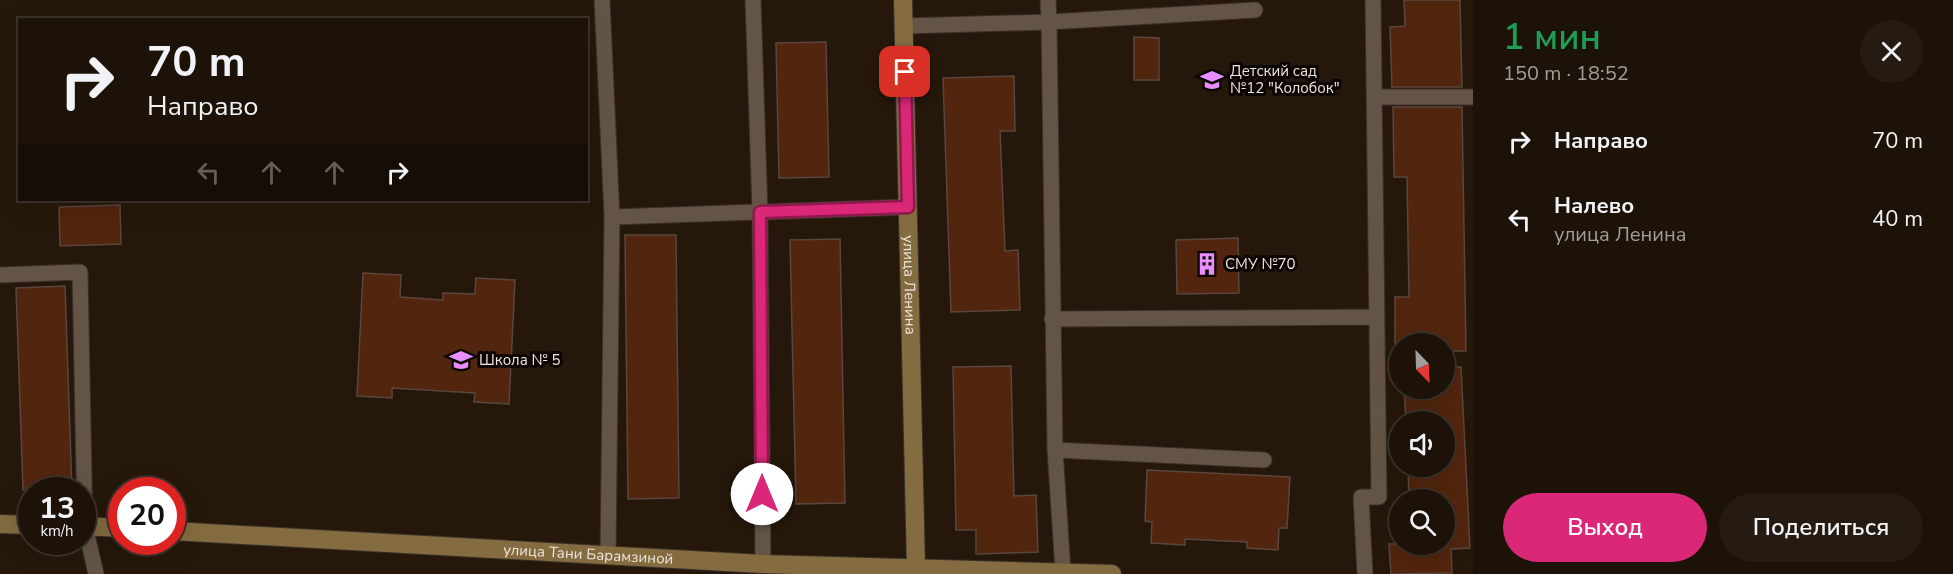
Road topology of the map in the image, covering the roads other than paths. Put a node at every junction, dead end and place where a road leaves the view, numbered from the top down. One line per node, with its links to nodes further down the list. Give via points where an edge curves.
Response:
1 (603, 0): 13 (lane)
2 (753, 0): 12 (lane)
3 (903, 0): 8 (street, улица Ленина)
4 (1048, 0): 7 (lane)
5 (1372, 0): 9 (lane)
6 (1255, 10): 7 (lane)
7 (1049, 22): 8 (lane); 16 (lane)
8 (904, 26): 11 (street, улица Ленина)
9 (1374, 97): 10 (lane); 15 (lane)
10 (1473, 97)
11 (908, 207): 12 (lane); 26 (street, улица Ленина)
12 (760, 212): 13 (lane); 25 (lane)
13 (612, 217): 24 (lane)
14 (0, 275): 19 (lane, via 80,272)
15 (1377, 316): 16 (lane); 31 (lane, via 1379,496 1361,496)
16 (1052, 319): 17 (lane)
17 (1055, 450): 18 (lane); 28 (lane)
18 (1264, 460)
19 (83, 477)
20 (0, 524): 21 (street)
21 (18, 525)
22 (186, 532): 24 (street, улица Тани Барамзиной)
23 (91, 555): 29 (lane)
24 (608, 556): 25 (street, улица Тани Барамзиной)
25 (763, 564): 27 (street, улица Тани Барамзиной)
26 (916, 569): 27 (street, улица Тани Барамзиной); 28 (street, улица Тани Барамзиной)
27 (800, 570)
28 (1063, 571): 30 (street, улица Тани Барамзиной)
29 (96, 574)
30 (1112, 574)
31 (1365, 574)

